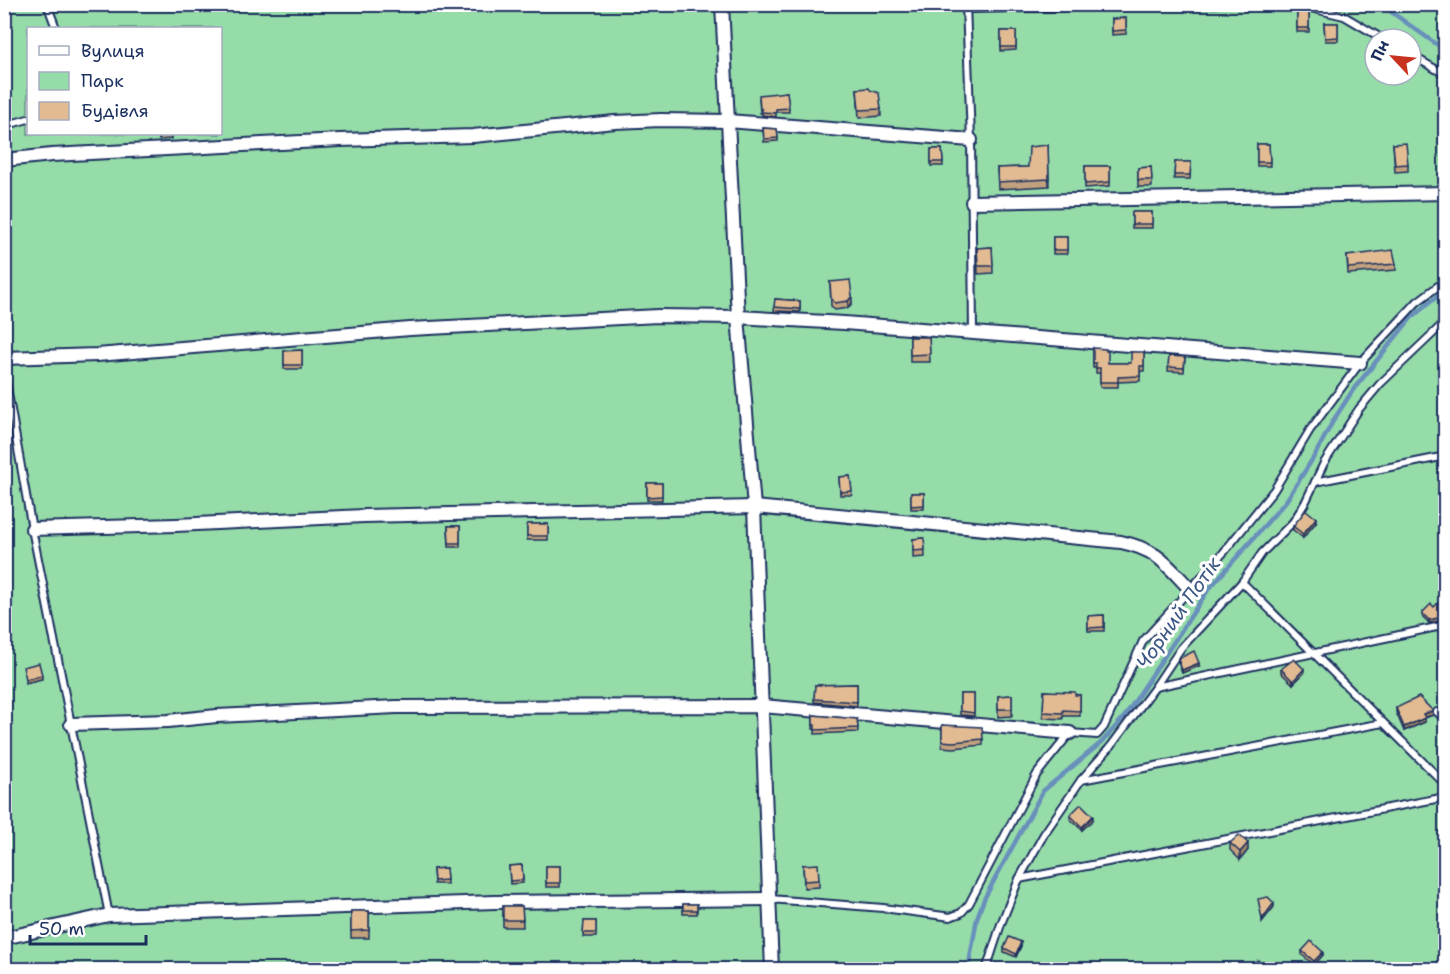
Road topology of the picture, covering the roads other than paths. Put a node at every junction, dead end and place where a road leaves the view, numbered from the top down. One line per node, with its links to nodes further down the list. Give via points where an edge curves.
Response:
1 (46, 4): 6 (lane)
2 (722, 4): 11 (street)
3 (1215, 4): 5 (lane)
4 (1294, 4): 7 (lane, via 1344,16)
5 (967, 7): 13 (lane)
6 (56, 27)
7 (1363, 27)
8 (1423, 62): 9 (lane)
9 (1446, 75)
10 (27, 119): 12 (lane)
11 (728, 121): 13 (street); 14 (street, via 615,122 472,136); 18 (street)
12 (4, 126)
13 (971, 140): 16 (lane)
14 (4, 160)
15 (1446, 193): 16 (street)
16 (972, 202): 20 (lane)
17 (1446, 280): 22 (lane, via 1417,302)
18 (738, 317): 20 (street); 21 (street, via 658,316 410,329 97,355); 26 (street)
19 (1446, 321): 25 (lane, via 1359,409)
20 (973, 333): 22 (street)
21 (4, 358)
22 (1360, 363): 29 (lane, via 1310,430 1274,490)
23 (4, 370): 27 (lane)
24 (1446, 456): 25 (lane)
25 (1315, 482): 28 (lane, via 1293,522 1262,553)
26 (754, 507): 27 (street); 29 (street, via 1121,542 1160,558); 33 (street)
27 (32, 529): 37 (lane)
28 (1242, 582): 31 (lane); 32 (lane, via 1181,648)
29 (1190, 589): 38 (lane, via 1143,640 1104,727 1097,735)
30 (1446, 626): 31 (lane)
31 (1313, 652): 32 (lane); 36 (lane)
32 (1155, 687): 39 (lane)
33 (762, 706): 37 (street, via 396,707); 38 (street); 43 (street)
34 (1437, 712): 35 (lane)
35 (1446, 720)
36 (1383, 723): 39 (lane); 40 (lane)
37 (70, 724): 44 (lane)
38 (1070, 733): 43 (lane, via 1037,774 994,859 961,913 950,917)
39 (1081, 780): 42 (lane, via 1044,834)
40 (1446, 785)
41 (1446, 797): 42 (lane)
42 (1020, 879): 48 (lane)
43 (769, 899): 44 (street, via 495,902); 47 (street)
44 (109, 915): 45 (street)
45 (4, 938)
46 (1446, 965): 49 (lane)
47 (772, 969)
48 (986, 969)
49 (1424, 969)

